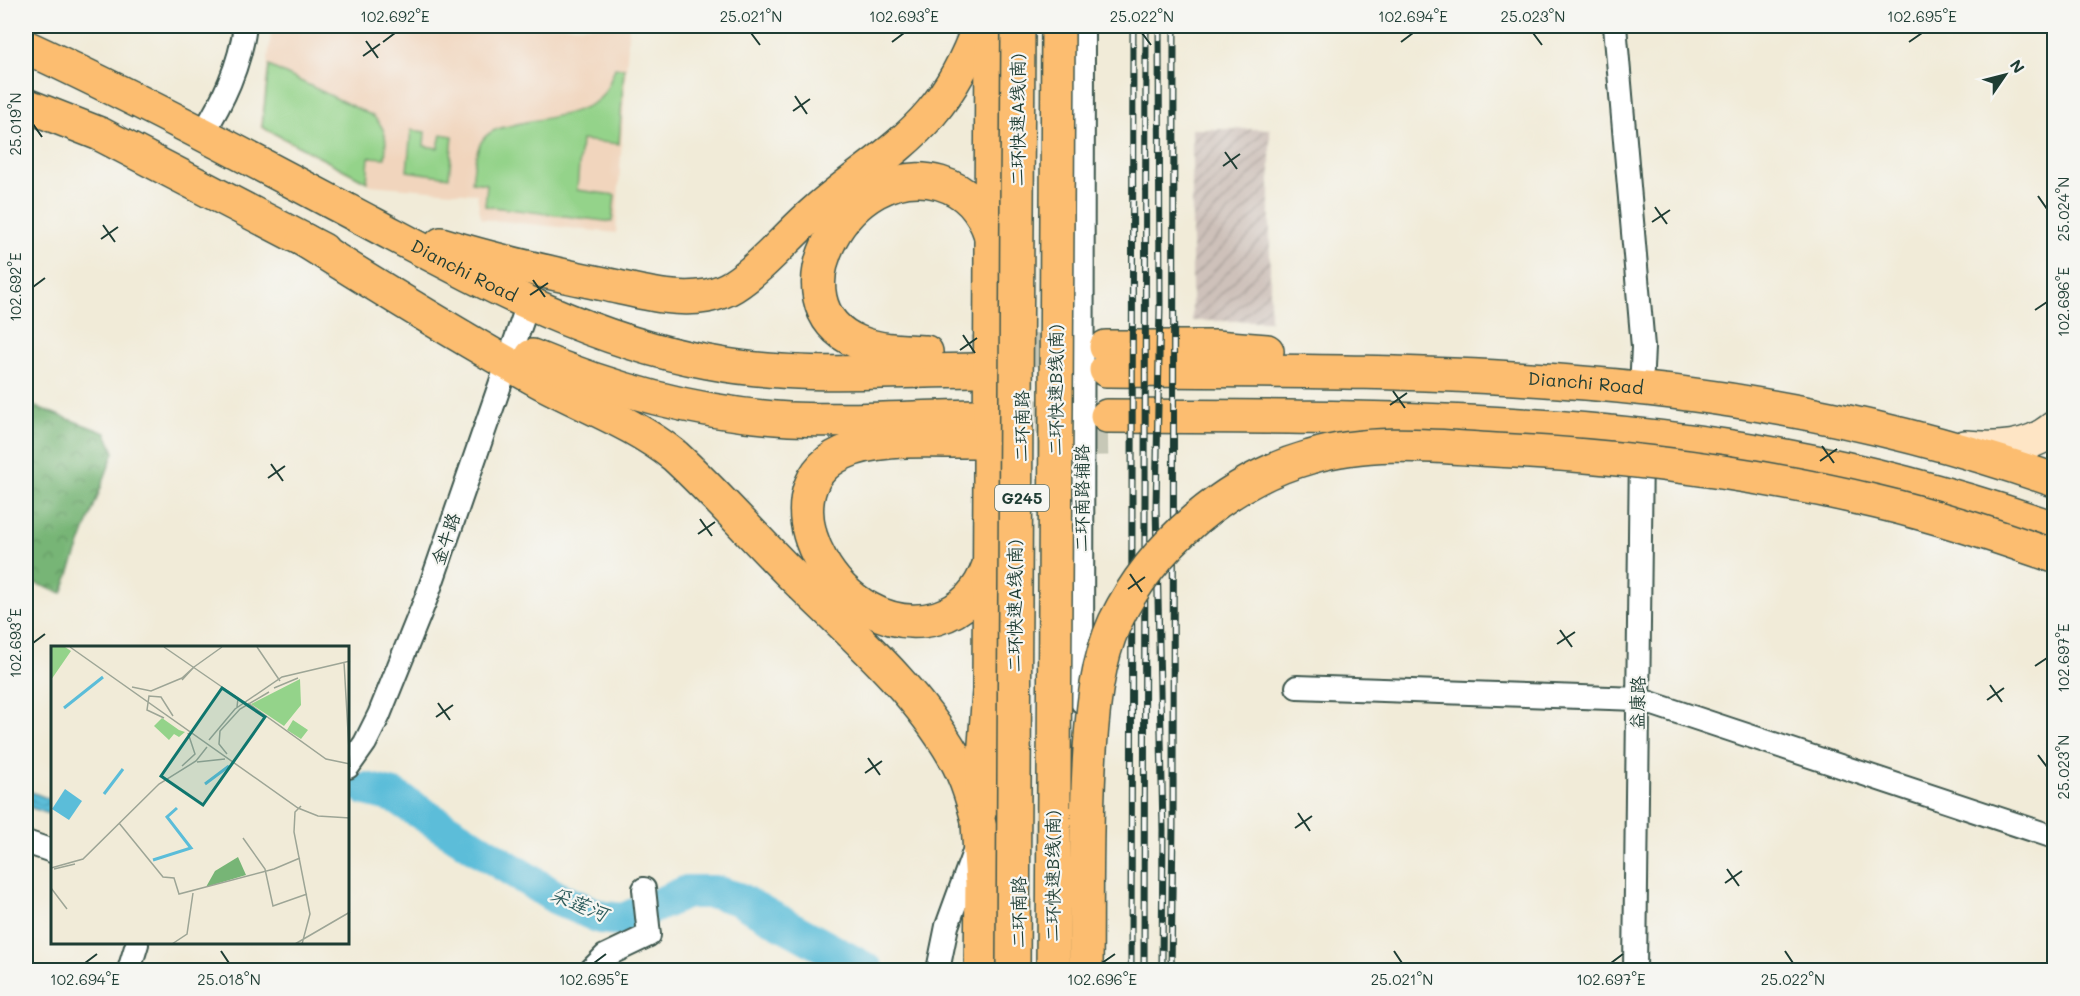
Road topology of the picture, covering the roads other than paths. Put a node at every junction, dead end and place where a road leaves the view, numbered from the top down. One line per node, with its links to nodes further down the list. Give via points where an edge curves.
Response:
1 (244, 26): 13 (street, via 234,74)
2 (979, 26): 15 (main road, via 950,87 912,134 834,194 745,278 714,294 667,296 516,265 434,242)
3 (992, 26): 16 (main road)
4 (1018, 26): 43 (main road, 二环快速A线(南), bridge)
5 (1024, 26): 44 (main road, 二环南路 / G245)
6 (1053, 26): 45 (main road, 二环南路 / G245)
7 (1058, 26): 14 (main road, 二环快速B线(南), bridge)
8 (1075, 26): 14 (main road, bridge)
9 (1083, 26): 47 (street, 二环南路辅路)
10 (1615, 26): 21 (street, via 1642,341)
11 (26, 47): 13 (main road, Dianchi Road)
12 (26, 105): 19 (main road, via 100,134 304,240 413,308)
13 (202, 135): 15 (main road, Dianchi Road)
14 (1058, 136): 46 (main road, 二环快速B线(南), bridge)
15 (325, 200): 17 (main road, Dianchi Road)
16 (991, 236): 18 (main road, Dianchi Road, via 974,203 956,189 936,182 903,182 880,189 849,211 834,231 821,264 819,285 823,305 832,323 847,337 868,346 973,361 819,373 753,369 664,352); 29 (main road)
17 (528, 304): 18 (main road, Dianchi Road); 19 (street, 金牛路)
18 (577, 324): 19 (main road, via 544,326)
19 (515, 355): 29 (main road, via 671,402 728,412 975,429 841,453 816,476 808,496 807,519 813,543 834,581 861,605 891,619 929,620 952,612 979,588); 32 (street, 金牛路, via 427,596 379,715); 33 (main road, via 543,383 644,433 694,473 921,708 963,774)
20 (1106, 358): 21 (main road, Dianchi Road, via 1225,348 1438,375)
21 (1641, 389): 25 (main road, Dianchi Road, via 1791,410)
22 (1108, 427): 24 (main road, via 1193,436 1437,421)
23 (2055, 428): 25 (main road, via 2037,440 2010,447 1979,449)
24 (1641, 435): 27 (main road, via 1862,472 1943,492); 31 (street, 益康路)
25 (1926, 440): 26 (main road, Dianchi Road)
26 (2055, 480)
27 (2055, 528)
28 (2055, 556): 48 (main road, bridge, via 1878,502 1671,465 1516,451 1395,446 1337,450 1285,465 1219,501 1183,532 1141,580 1109,638 1100,671 1090,745)
29 (989, 563): 33 (main road, via 988,701)
30 (1297, 687): 31 (street)
31 (1638, 699): 34 (street); 49 (street, 益康路)
32 (350, 764)
33 (978, 824): 41 (street, via 971,863 948,926); 42 (main road); 43 (main road)
34 (2055, 837)
35 (26, 842): 36 (street)
36 (51, 851)
37 (644, 889): 40 (street, via 649,934 605,956)
38 (137, 945): 39 (street)
39 (129, 970)
40 (591, 970)
41 (938, 970)
42 (981, 970)
43 (1013, 970)
44 (1019, 970)
45 (1048, 970)
46 (1053, 970)
47 (1081, 970)
48 (1086, 970)
49 (1635, 970)

